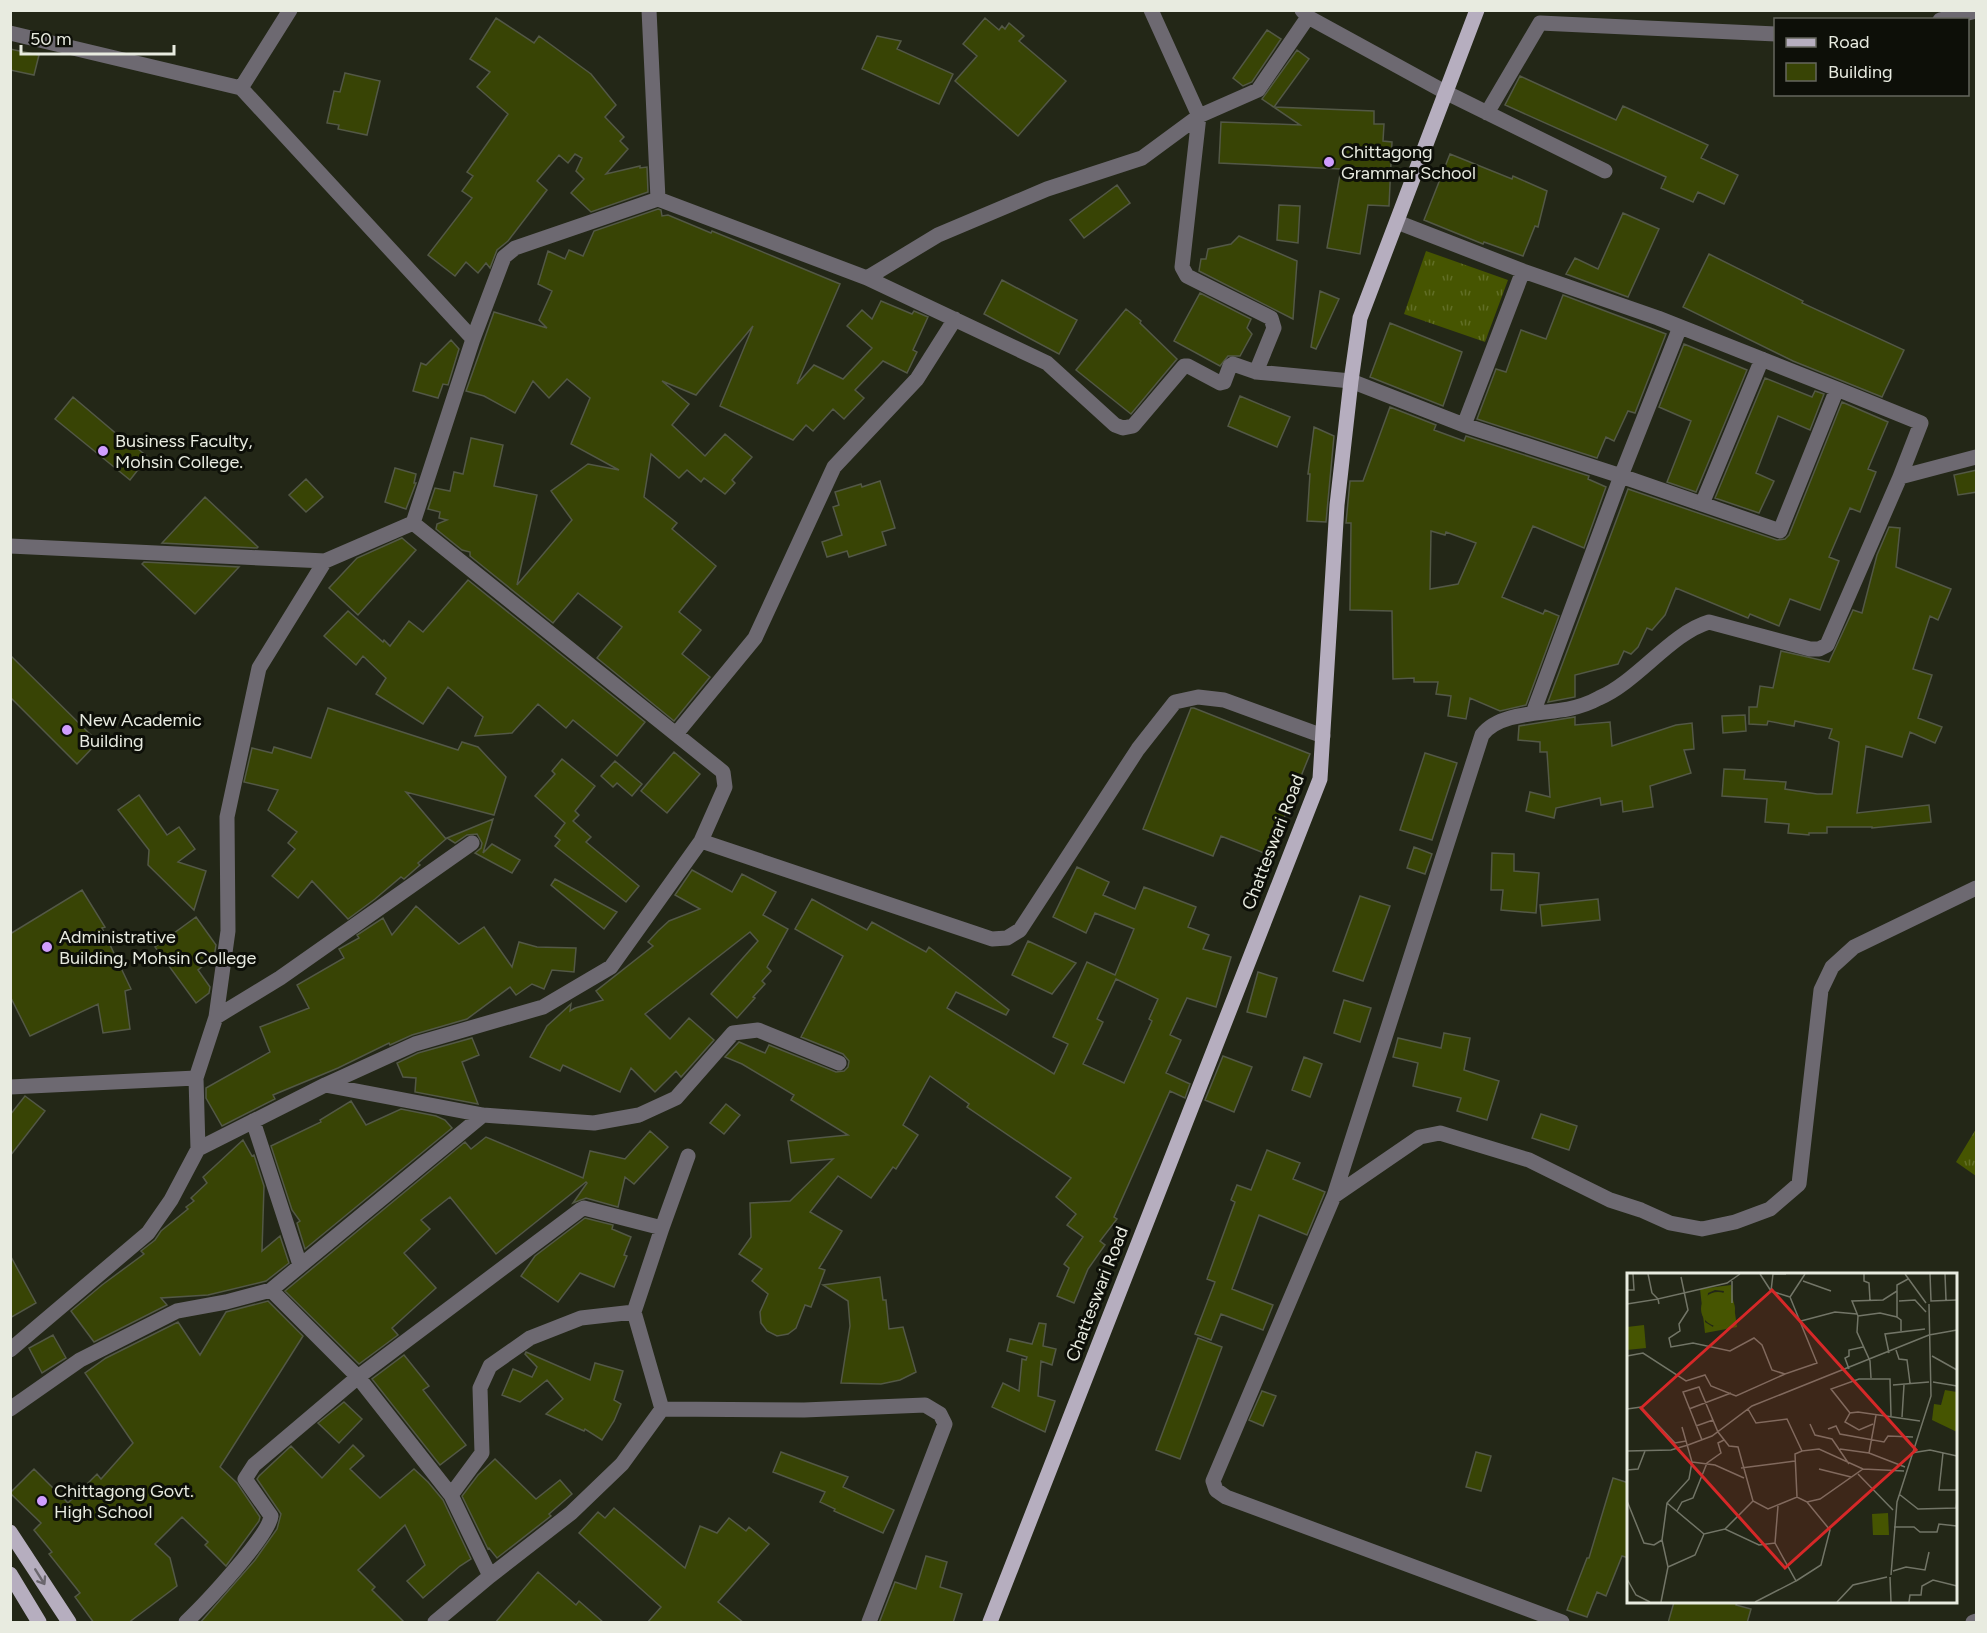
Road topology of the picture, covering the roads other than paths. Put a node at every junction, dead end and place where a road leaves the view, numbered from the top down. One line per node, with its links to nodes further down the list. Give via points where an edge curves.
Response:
1 (290, 10): 10 (street)
2 (649, 10): 15 (street)
3 (1151, 10): 13 (street)
4 (1477, 10): 11 (main road, Chatteswari Road)
5 (1977, 11): 7 (street)
6 (1305, 14): 11 (street); 13 (street, via 1258,90)
7 (1948, 18)
8 (10, 33): 10 (street)
9 (1774, 34): 12 (street, via 1540,23)
10 (241, 88): 21 (street)
11 (1445, 92): 12 (street); 16 (main road, Chatteswari Road)
12 (1487, 113): 14 (street)
13 (1199, 116): 18 (street, via 1142,158 1047,189 938,235); 23 (street, via 1182,267 1187,276 1271,318 1274,328)
14 (1605, 171)
15 (658, 199): 18 (street); 21 (street, via 515,248 504,257)
16 (1397, 222): 17 (street); 24 (main road, Chatteswari Road, via 1360,318)
17 (1523, 272): 20 (street); 26 (street)
18 (867, 278): 19 (street)
19 (955, 319): 23 (street, via 1047,363 1123,428 1133,426 1184,366 1220,383 1232,365); 35 (street, via 917,379 834,467 755,638)
20 (1680, 327): 22 (street); 28 (street)
21 (473, 339): 31 (street)
22 (1762, 359): 25 (street); 30 (street)
23 (1256, 372): 24 (street)
24 (1351, 381): 26 (street); 36 (main road, Chatteswari Road, via 1337,505)
25 (1837, 389): 29 (street, via 1921,423); 30 (street, via 1780,531)
26 (1464, 425): 28 (street)
27 (1977, 457): 29 (street)
28 (1621, 476): 30 (street); 34 (street)
29 (1900, 477): 34 (street, via 1827,645 1820,650 1709,622 1697,626 1601,698 1570,709)
30 (1702, 504)
31 (413, 523): 33 (street); 35 (street)
32 (10, 546): 33 (street)
33 (325, 561): 40 (street, via 259,668 228,817 228,931)
34 (1533, 713): 49 (street, via 1488,726 1482,735)
35 (676, 734): 37 (street, via 723,772 725,779)
36 (1323, 736): 37 (street, via 1224,700 1198,697 1175,702 1138,749 1020,930 1007,938 992,939); 67 (main road, Chatteswari Road, via 1320,779)
37 (701, 841): 43 (street, via 611,967 543,1006 415,1044)
38 (472, 843): 40 (street, via 280,978)
39 (1977, 888): 49 (street, via 1854,947 1832,968 1821,990 1799,1184 1770,1209 1735,1222 1702,1228 1670,1223 1610,1200 1529,1160 1440,1134 1420,1137)
40 (216, 1017): 42 (street)
41 (839, 1063): 45 (street, via 758,1030 733,1033 676,1098 639,1115 594,1123)
42 (196, 1078): 44 (street); 47 (street)
43 (325, 1085): 45 (street); 46 (street)
44 (10, 1087)
45 (483, 1115): 51 (street)
46 (253, 1121): 47 (street); 51 (street)
47 (198, 1149): 54 (street, via 148,1233)
48 (688, 1156): 50 (street)
49 (1334, 1196): 68 (street, via 1213,1481 1216,1490)
50 (662, 1228): 53 (street); 55 (street, via 580,1210)
51 (300, 1265): 52 (street)
52 (271, 1290): 55 (street); 56 (street, via 177,1311 80,1360)
53 (634, 1312): 57 (street); 58 (street, via 581,1318 530,1338 490,1366 480,1388 482,1454)
54 (10, 1350)
55 (358, 1377): 58 (street); 64 (street, via 254,1465 246,1482 271,1516 270,1523)
56 (10, 1409)
57 (662, 1409): 60 (street, via 622,1464 571,1513); 66 (street, via 804,1410 925,1405 940,1414 945,1424)
58 (451, 1495): 60 (street)
59 (10, 1532): 63 (main road, one-way to 63)
60 (490, 1576): 65 (street)
61 (11, 1577): 62 (main road)
62 (39, 1623)
63 (69, 1623)
64 (186, 1623)
65 (435, 1623)
66 (869, 1623)
67 (990, 1623)
68 (1563, 1623)

